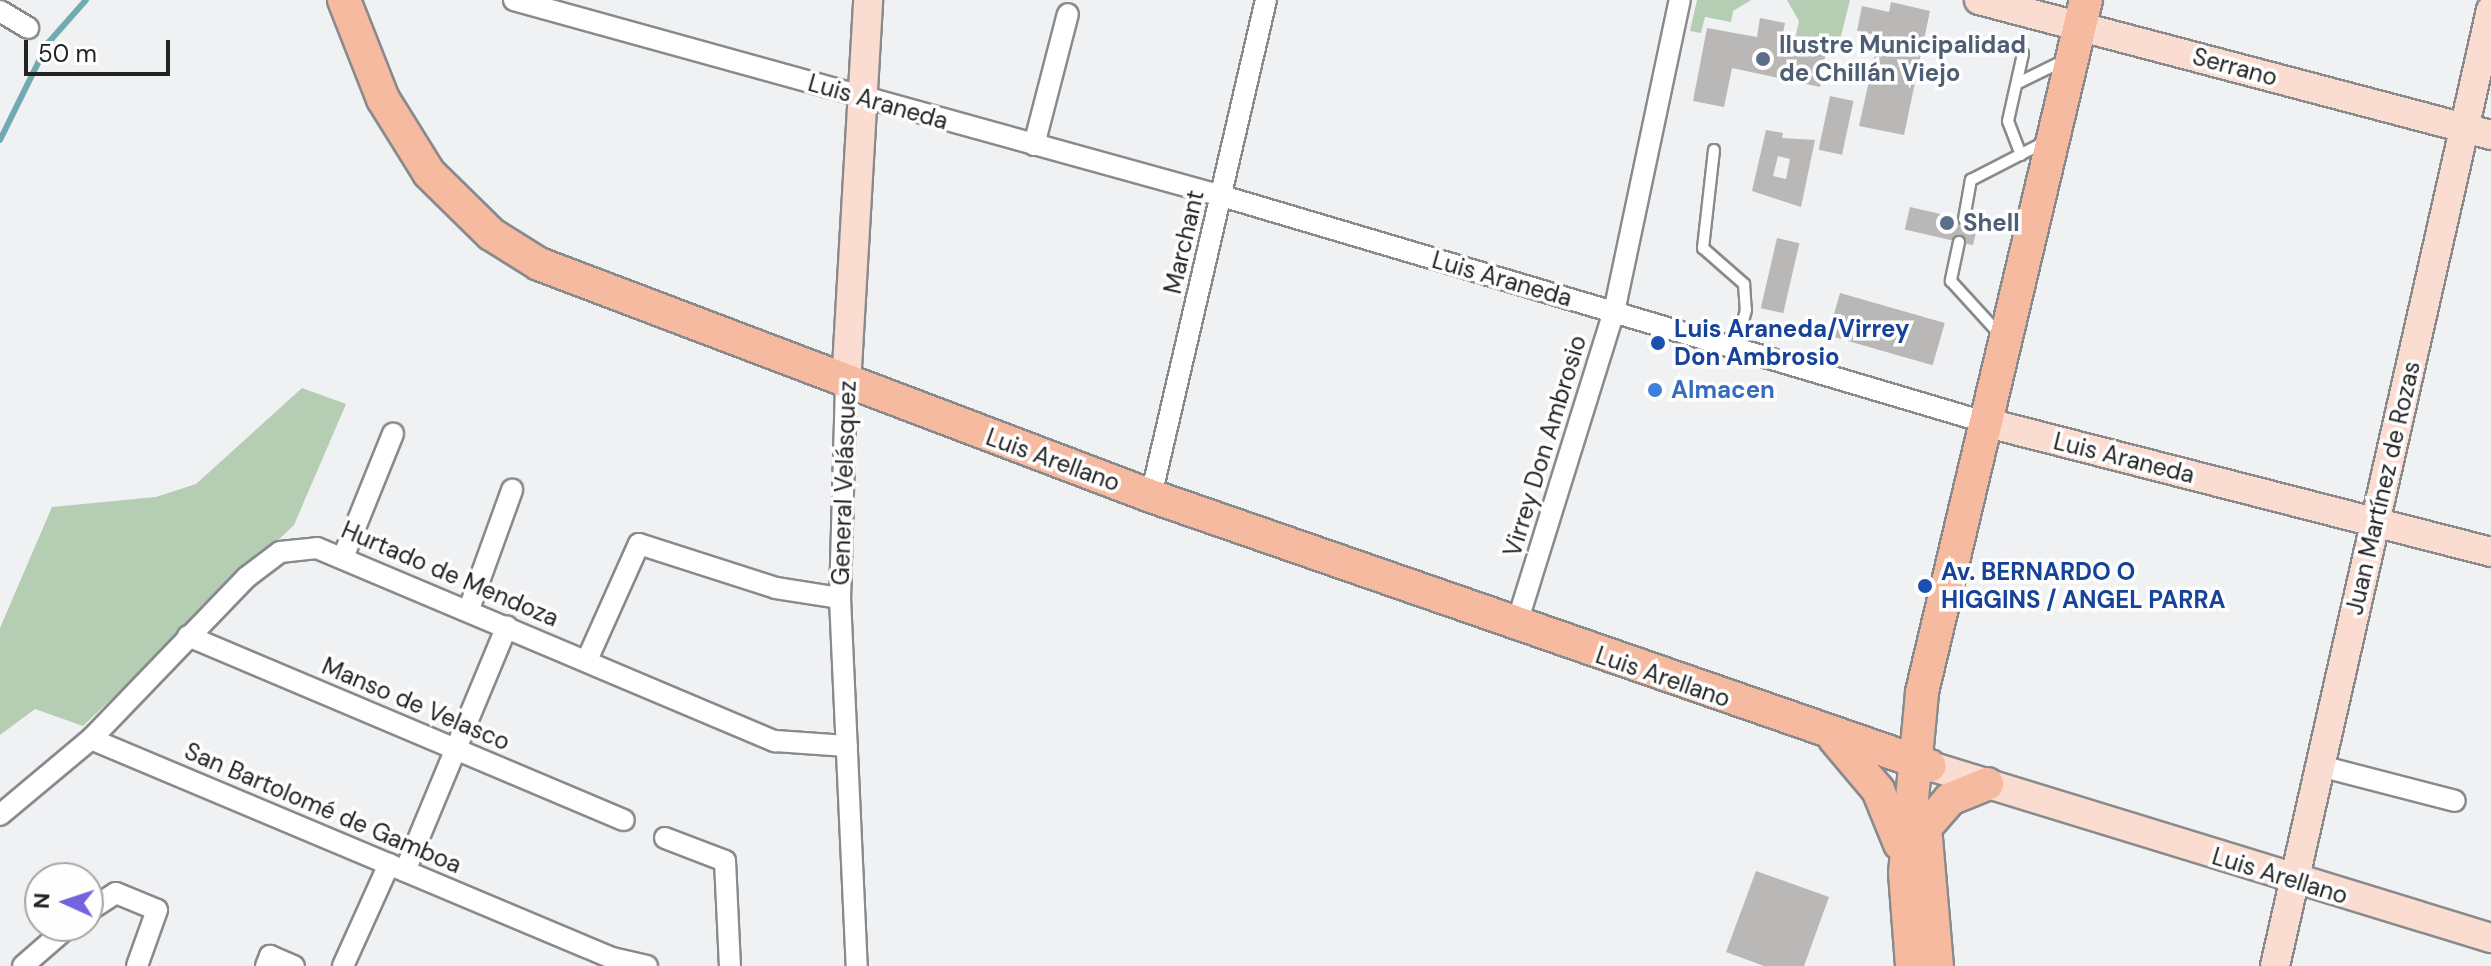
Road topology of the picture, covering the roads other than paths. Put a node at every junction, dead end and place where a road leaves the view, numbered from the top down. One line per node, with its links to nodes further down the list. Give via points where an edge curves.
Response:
1 (344, 0): 26 (main road, Luis Arellano, via 383,99 412,150 448,195 491,234 564,276)
2 (514, 0): 14 (street, Luis Araneda)
3 (868, 0): 14 (street, General Velásquez)
4 (1266, 0): 20 (street, Marchant)
5 (1680, 0): 23 (street, Virrey Don Ambrosio)
6 (1979, 0): 11 (street, Serrano)
7 (2491, 10): 15 (street, Juan Martínez de Rozas)
8 (0, 11): 10 (street)
9 (1068, 14): 17 (street)
10 (28, 28)
11 (2079, 28): 13 (lane); 15 (street, Serrano); 16 (main road)
12 (2023, 54): 13 (lane)
13 (2018, 83): 19 (lane, via 2008,126)
14 (864, 99): 17 (street, Luis Araneda); 26 (street, General Velásquez)
15 (2478, 132): 31 (street, Juan Martínez de Rozas)
16 (2054, 138): 19 (lane); 24 (main road)
17 (1034, 145): 20 (street, Luis Araneda)
18 (1714, 150): 25 (lane, via 1703,248 1744,284 1746,310)
19 (2021, 155): 21 (lane, via 1971,180)
20 (1222, 196): 23 (street, Luis Araneda); 30 (street, Marchant)
21 (1964, 219)
22 (1959, 242): 24 (lane, via 1951,281)
23 (1614, 312): 25 (street, Luis Araneda); 37 (street, Virrey Don Ambrosio)
24 (2006, 342): 27 (main road)
25 (1736, 348): 27 (street, Luis Araneda)
26 (846, 385): 30 (main road, Luis Arellano); 34 (street, General Velásquez)
27 (1988, 423): 31 (street, Luis Araneda); 44 (main road, via 1976,474 1970,546)
28 (393, 434): 33 (street)
29 (512, 490): 35 (street)
30 (1151, 496): 37 (main road, Luis Arellano)
31 (2376, 522): 32 (street, Luis Araneda); 45 (street, Juan Martínez de Rozas)
32 (2491, 552)
33 (344, 555): 35 (street, Hurtado de Mendoza); 38 (street, Hurtado de Mendoza, via 317,548 280,552)
34 (840, 598): 39 (street, via 776,588 639,544); 42 (street, General Velásquez)
35 (469, 609): 36 (street, Hurtado de Mendoza)
36 (507, 626): 39 (street, Hurtado de Mendoza); 43 (street)
37 (1516, 626): 40 (main road, Luis Arellano)
38 (188, 636): 41 (street, Hurtado de Mendoza); 43 (street, Manso de Velasco)
39 (587, 660): 42 (street, Hurtado de Mendoza, via 775,741)
40 (1833, 737): 44 (main road, Luis Arellano); 53 (main road, via 1878,790)
41 (91, 739): 48 (street); 52 (street, San Bartolomé de Gamboa)
42 (847, 746): 66 (street, General Velásquez)
43 (456, 749): 49 (street, Manso de Velasco); 52 (street)
44 (1921, 763): 46 (street, Luis Arellano); 50 (main road); 53 (main road)
45 (2320, 766): 47 (street); 54 (street, Juan Martínez de Rozas)
46 (1987, 784): 50 (main road, via 1950,799); 54 (street, Luis Arellano)
47 (2455, 801)
48 (0, 815)
49 (624, 820)
50 (1925, 828): 68 (main road)
51 (665, 838): 65 (street, via 725,861)
52 (397, 868): 58 (street, San Bartolomé de Gamboa); 63 (street)
53 (1905, 873): 67 (main road)
54 (2292, 881): 56 (street, Luis Arellano); 69 (street, Juan Martínez de Rozas)
55 (104, 901): 60 (street, via 116,893 157,910)
56 (2491, 938)
57 (51, 942): 59 (street)
58 (610, 962): 64 (street, San Bartolomé de Gamboa)
59 (23, 966)
60 (137, 966)
61 (266, 966): 62 (street, via 270,956)
62 (294, 966)
63 (343, 966)
64 (647, 966)
65 (730, 966)
66 (857, 966)
67 (1912, 966)
68 (1937, 966)
69 (2275, 966)

